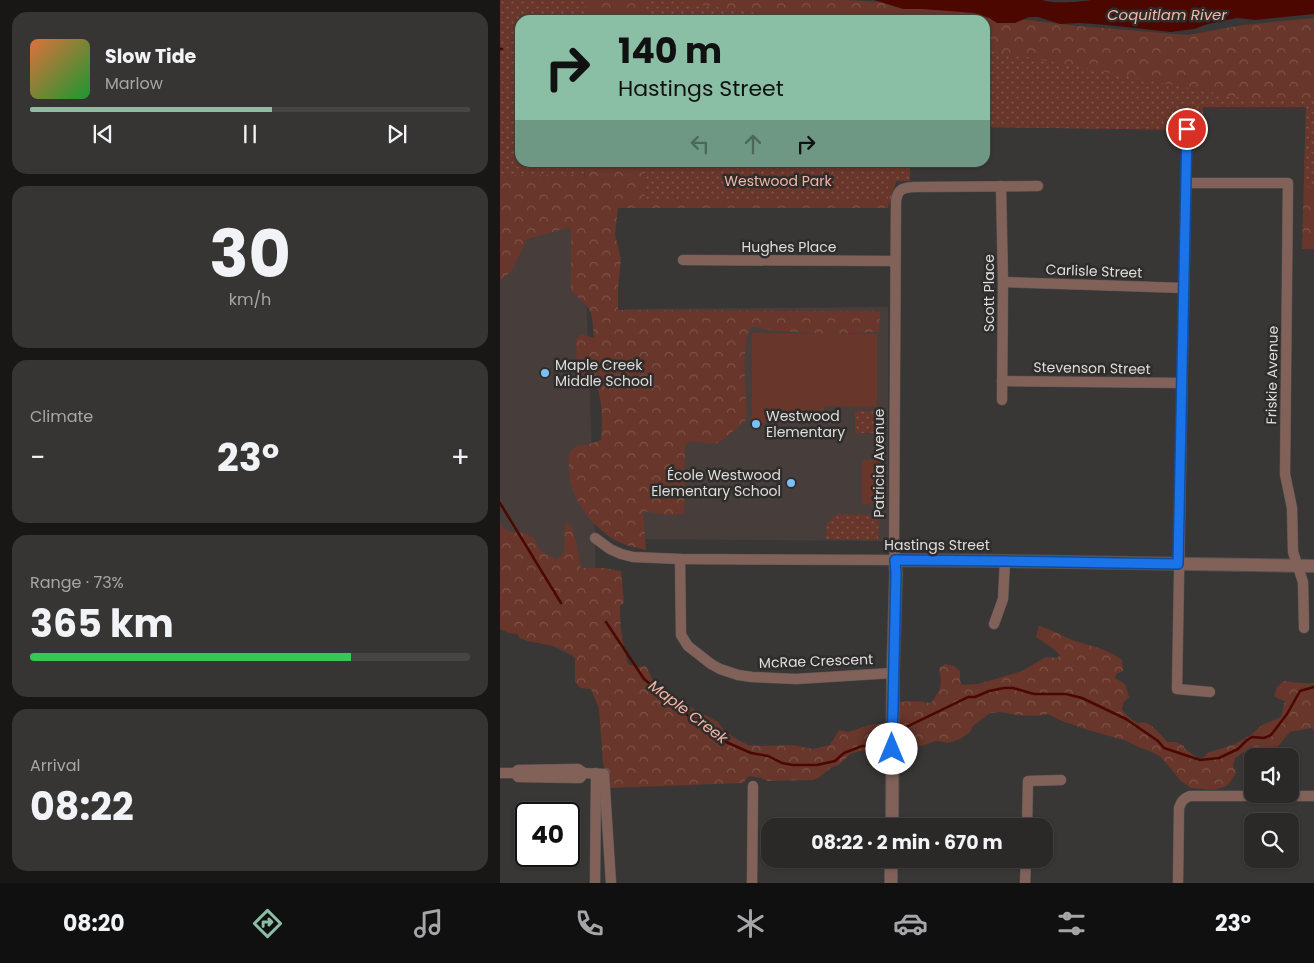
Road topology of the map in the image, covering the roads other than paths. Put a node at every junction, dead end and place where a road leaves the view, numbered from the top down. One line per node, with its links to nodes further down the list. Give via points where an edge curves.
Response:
1 (1187, 129): 2 (street)
2 (1186, 183): 8 (street); 17 (street, Friskie Avenue, via 1288,183 1285,474 1292,508 1293,552)
3 (1002, 186): 4 (street); 6 (street, Patricia Avenue, via 914,187 899,191); 7 (street, Scott Place)
4 (1038, 186)
5 (683, 260): 6 (street, Hughes Place)
6 (895, 261): 14 (street, Patricia Avenue)
7 (1003, 282): 8 (street, Carlisle Street); 9 (street, Scott Place)
8 (1184, 288): 10 (street)
9 (1002, 381): 10 (street, Stevenson Street); 11 (street, Scott Place)
10 (1182, 383): 16 (street)
11 (1002, 400)
12 (595, 538): 13 (street, Hastings Street, via 610,549 633,557)
13 (680, 559): 14 (street, Hastings Street); 21 (street, McRae Crescent, via 681,635 688,646 720,669 752,677 796,678)
14 (895, 560): 15 (street, Hastings Street); 21 (street, Patricia Avenue)
15 (1005, 561): 16 (street, Hastings Street); 19 (street, via 1003,600)
16 (1178, 564): 17 (street, Hastings Street); 22 (street, via 1177,689)
17 (1298, 566): 18 (street, Hastings Street); 20 (street, Friskie Avenue, via 1303,582)
18 (1314, 566)
19 (994, 624)
20 (1304, 628)
21 (893, 672): 28 (street, Patricia Avenue)
22 (1210, 692)
23 (500, 773): 24 (street, via 515,773 518,777 576,778 584,773)
24 (600, 774): 32 (street); 33 (street)
25 (1061, 780): 29 (street, via 1028,781)
26 (753, 786): 34 (street)
27 (1314, 796): 37 (street, via 1184,798 1179,808)
28 (892, 818)
29 (1027, 818)
30 (892, 868): 35 (street)
31 (1026, 868): 36 (street)
32 (595, 883)
33 (611, 883)
34 (752, 883)
35 (891, 883)
36 (1025, 883)
37 (1178, 883)

